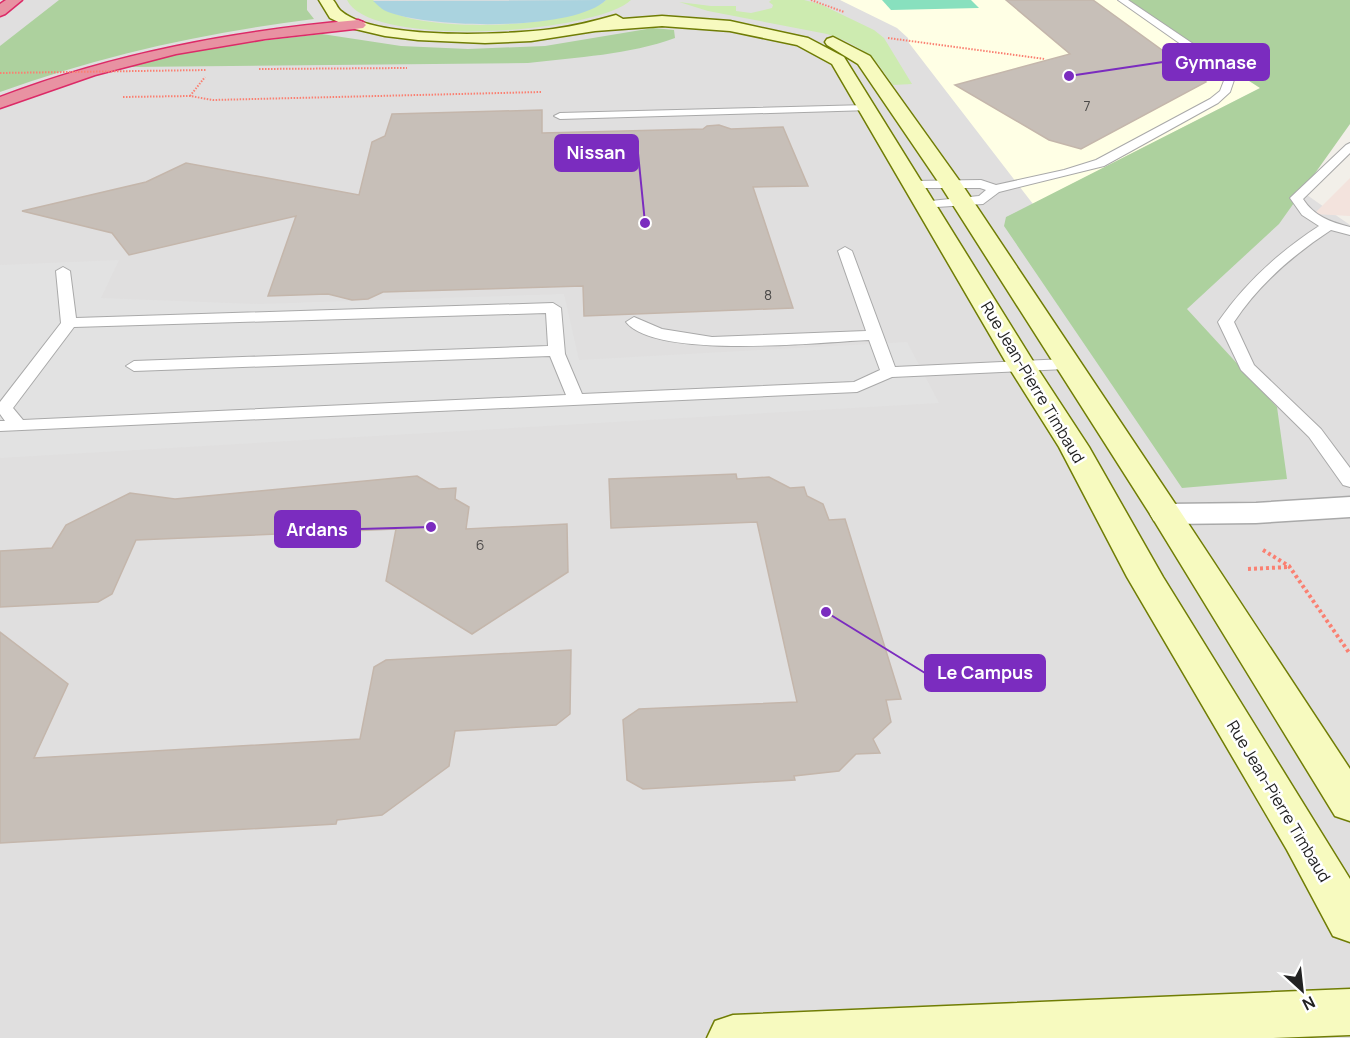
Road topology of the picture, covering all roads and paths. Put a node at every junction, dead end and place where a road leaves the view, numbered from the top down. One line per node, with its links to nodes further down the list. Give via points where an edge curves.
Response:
1 (15, 0): 6 (highway)
2 (326, 0): 7 (main road, via 335,14)
3 (1122, 0): 19 (lane, via 1230,77 1225,92 1100,163)
4 (647, 6): 8 (main road)
5 (688, 8): 20 (main road, Rue Jean-Pierre Timbaud, via 800,31 831,41 864,60)
6 (0, 10)
7 (358, 25): 8 (main road, via 403,34 470,38 532,36); 15 (highway, via 286,30 161,51 71,76)
8 (596, 26): 16 (main road, Rue Jean-Pierre Timbaud, via 641,21 711,24 802,41 838,61)
9 (887, 38): 10 (path)
10 (1045, 59)
11 (0, 73): 13 (path, bridge, via 209,70)
12 (547, 92): 13 (path, via 213,100)
13 (190, 96): 14 (path)
14 (119, 97)
15 (0, 103)
16 (867, 108): 17 (lane); 20 (main road, Rue Jean-Pierre Timbaud)
17 (560, 116)
18 (1350, 147): 21 (lane, via 1296,198 1305,214)
19 (995, 189): 20 (lane, via 981,184); 20 (lane, via 983,200)
20 (938, 194): 29 (main road, Rue Jean-Pierre Timbaud); 31 (main road, Rue Jean-Pierre Timbaud)
21 (1329, 225): 22 (lane); 36 (lane, via 1302,243 1242,297 1226,322 1247,367 1315,433)
22 (1350, 231)
23 (845, 251): 27 (lane)
24 (63, 271): 25 (lane)
25 (69, 322): 28 (lane, via 553,308); 34 (lane, via 4,408)
26 (634, 322): 27 (lane, via 658,333 712,342)
27 (876, 335): 32 (lane)
28 (555, 351): 30 (lane); 33 (lane)
29 (1066, 364): 31 (lane); 38 (main road, Rue Jean-Pierre Timbaud)
30 (134, 366)
31 (1022, 366): 32 (lane); 42 (main road, Rue Jean-Pierre Timbaud, via 1074,447 1145,577)
32 (889, 372): 33 (lane, via 857,387)
33 (576, 398): 34 (lane)
34 (18, 425): 35 (lane)
35 (0, 426)
36 (1350, 481)
37 (1350, 507): 38 (street)
38 (1166, 514): 41 (main road, Rue Jean-Pierre Timbaud)
39 (1289, 567): 40 (path)
40 (1350, 654)
41 (1345, 792)
42 (1350, 922)
43 (1350, 1012): 44 (main road)
44 (733, 1038)

